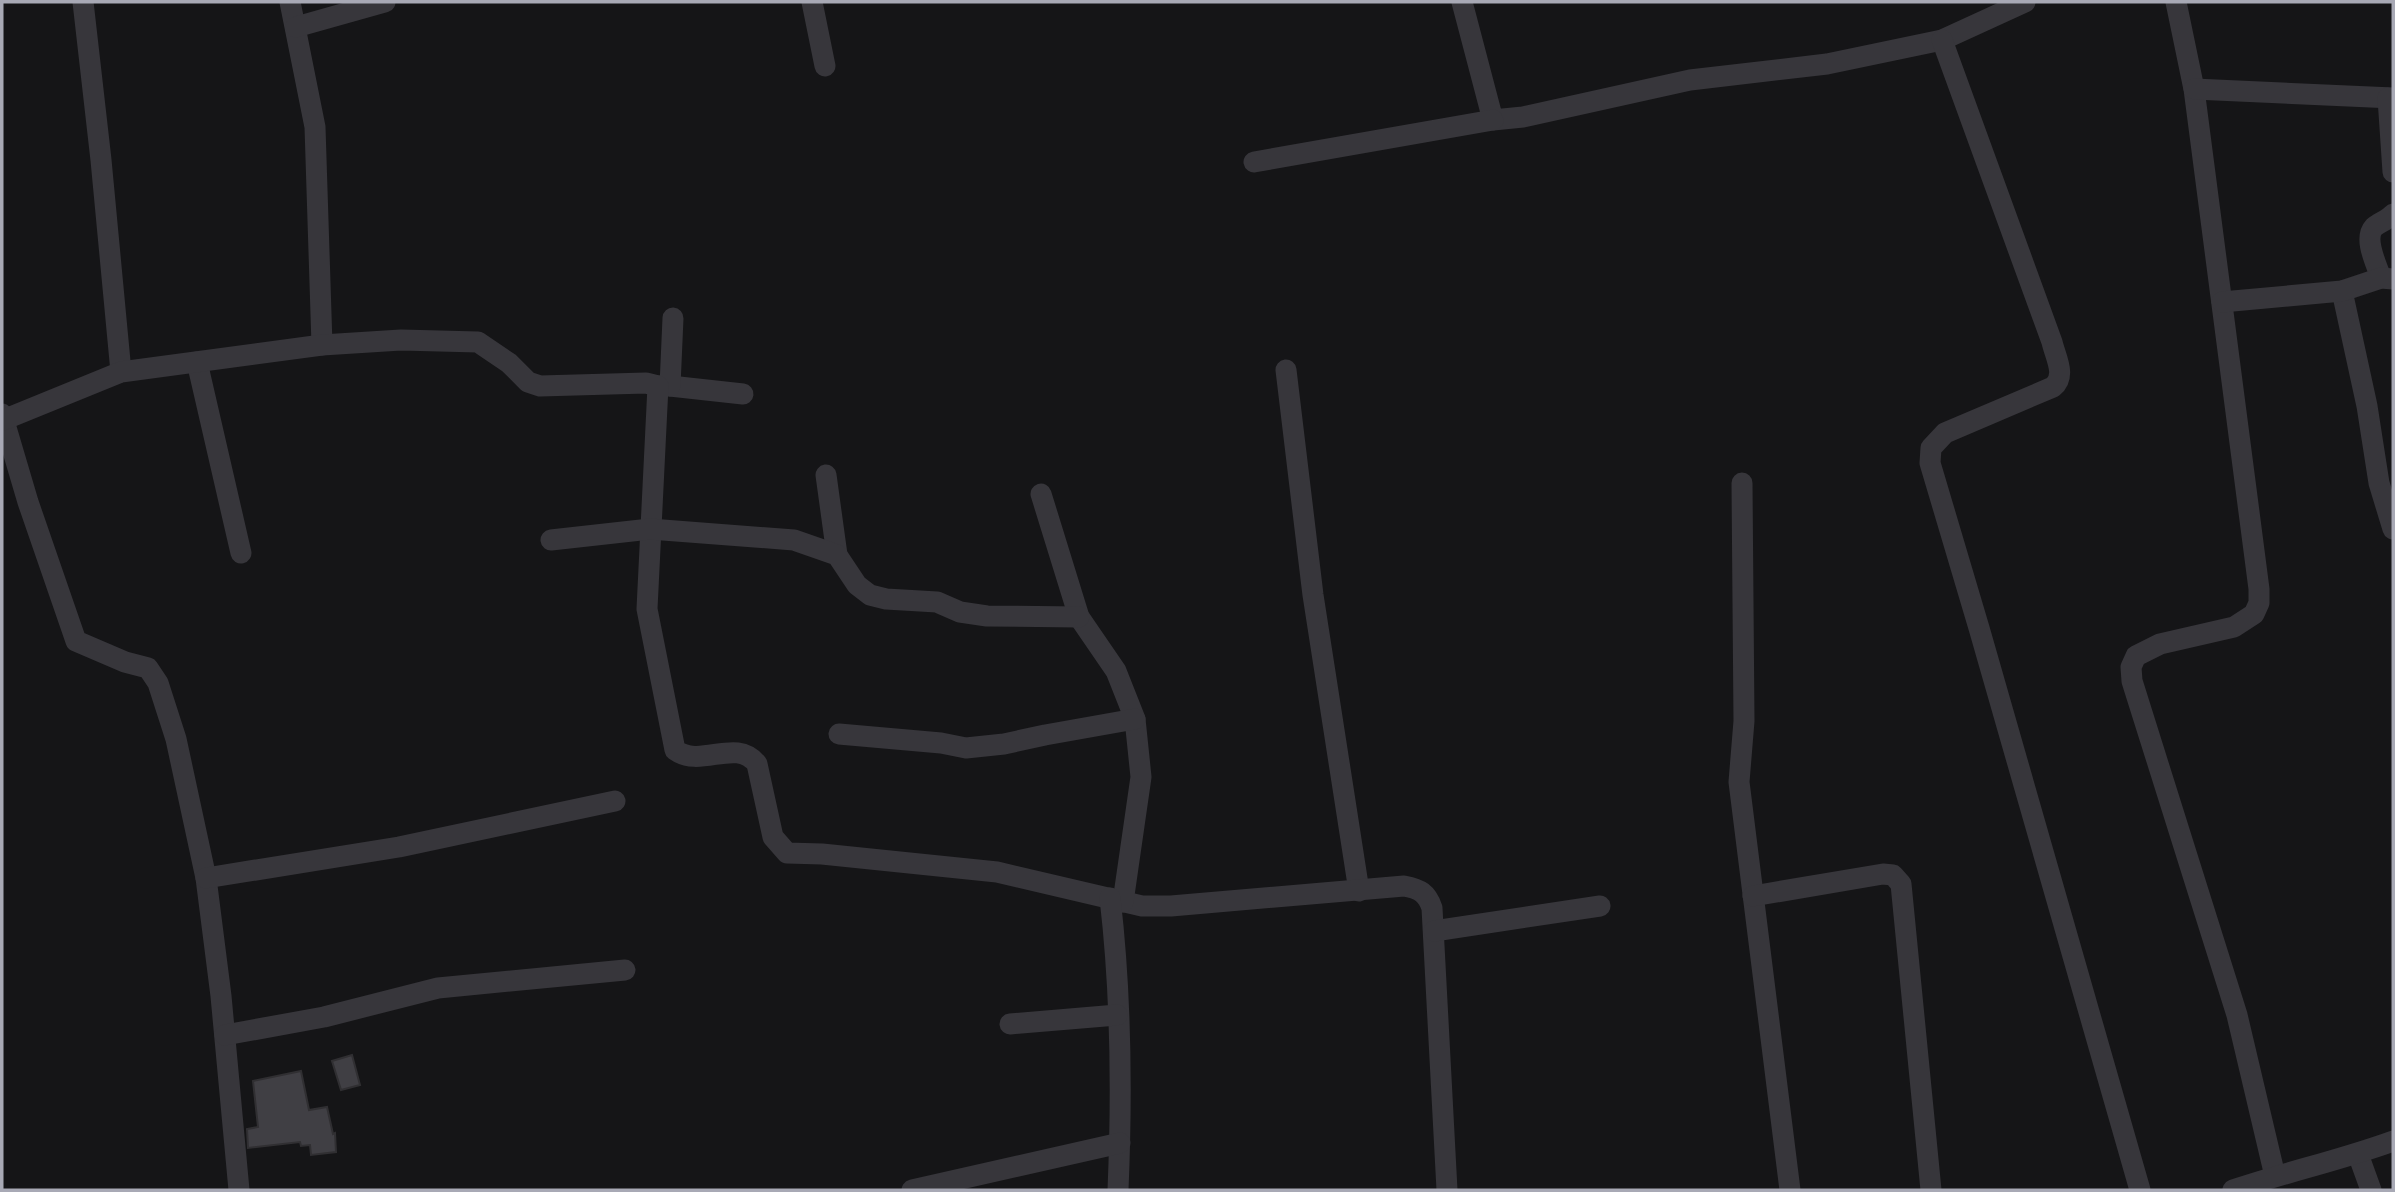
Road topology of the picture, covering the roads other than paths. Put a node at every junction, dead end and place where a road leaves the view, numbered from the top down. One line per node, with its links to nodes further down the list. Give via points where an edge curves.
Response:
1 (83, 2): 24 (street)
2 (290, 2): 8 (street)
3 (385, 2): 8 (street)
4 (812, 2): 10 (street)
5 (1462, 2): 13 (street)
6 (2025, 2): 9 (street)
7 (2176, 2): 11 (street)
8 (296, 27): 21 (street, via 316,127)
9 (1942, 40): 13 (street, via 1827,64 1690,80); 60 (street, via 2061,377 2053,387 1945,433 1931,448 1930,463)
10 (825, 66)
11 (2194, 89): 12 (street); 19 (street)
12 (2391, 98): 15 (street)
13 (1493, 120): 14 (street)
14 (1254, 162)
15 (2393, 172)
16 (2393, 214): 17 (street, via 2371,232 2372,250)
17 (2387, 278): 18 (street)
18 (2342, 291): 19 (street); 32 (street, via 2379,483)
19 (2222, 302): 53 (street, via 2259,603 2254,614 2234,626 2160,644 2136,656 2131,667 2237,1015)
20 (673, 318): 25 (street)
21 (322, 345): 22 (street); 25 (street, via 478,342 528,382 540,386)
22 (197, 362): 24 (street); 34 (street)
23 (1286, 370): 41 (street, via 1313,595)
24 (121, 372): 27 (street)
25 (664, 386): 26 (street); 31 (street)
26 (743, 394)
27 (2, 416): 40 (street, via 76,641 148,668 158,683 176,739)
28 (826, 475): 35 (street)
29 (1742, 483): 42 (street, via 1744,721 1739,782)
30 (1041, 494): 36 (street)
31 (650, 529): 33 (street); 35 (street, via 794,540); 43 (street, via 647,609 675,750 691,758 741,751 752,757 774,837 787,853 997,872)
32 (2393, 529)
33 (551, 540)
34 (241, 553)
35 (837, 555): 36 (street, via 870,596 937,602 987,616)
36 (1079, 618): 37 (street, via 1116,671)
37 (1135, 719): 38 (street, via 966,748); 43 (street, via 1141,777)
38 (839, 734)
39 (615, 801): 40 (street, via 399,847)
40 (206, 878): 49 (street)
41 (1359, 891): 43 (street, via 1171,906); 45 (street, via 1419,889 1432,908)
42 (1753, 896): 58 (street); 59 (street, via 1883,874 1893,875 1901,884)
43 (1116, 900): 47 (street)
44 (1600, 906): 45 (street)
45 (1434, 931): 57 (street)
46 (625, 970): 49 (street, via 438,988 324,1017)
47 (1117, 1015): 48 (street); 51 (street)
48 (1010, 1024)
49 (225, 1035): 54 (street)
50 (2393, 1141): 52 (street)
51 (1120, 1143): 55 (street); 56 (street)
52 (2358, 1154): 53 (street); 62 (street)
53 (2275, 1176): 61 (street)
54 (239, 1190)
55 (912, 1190)
56 (1118, 1190)
57 (1447, 1190)
58 (1790, 1190)
59 (1931, 1190)
60 (2140, 1190)
61 (2233, 1190)
62 (2371, 1190)

